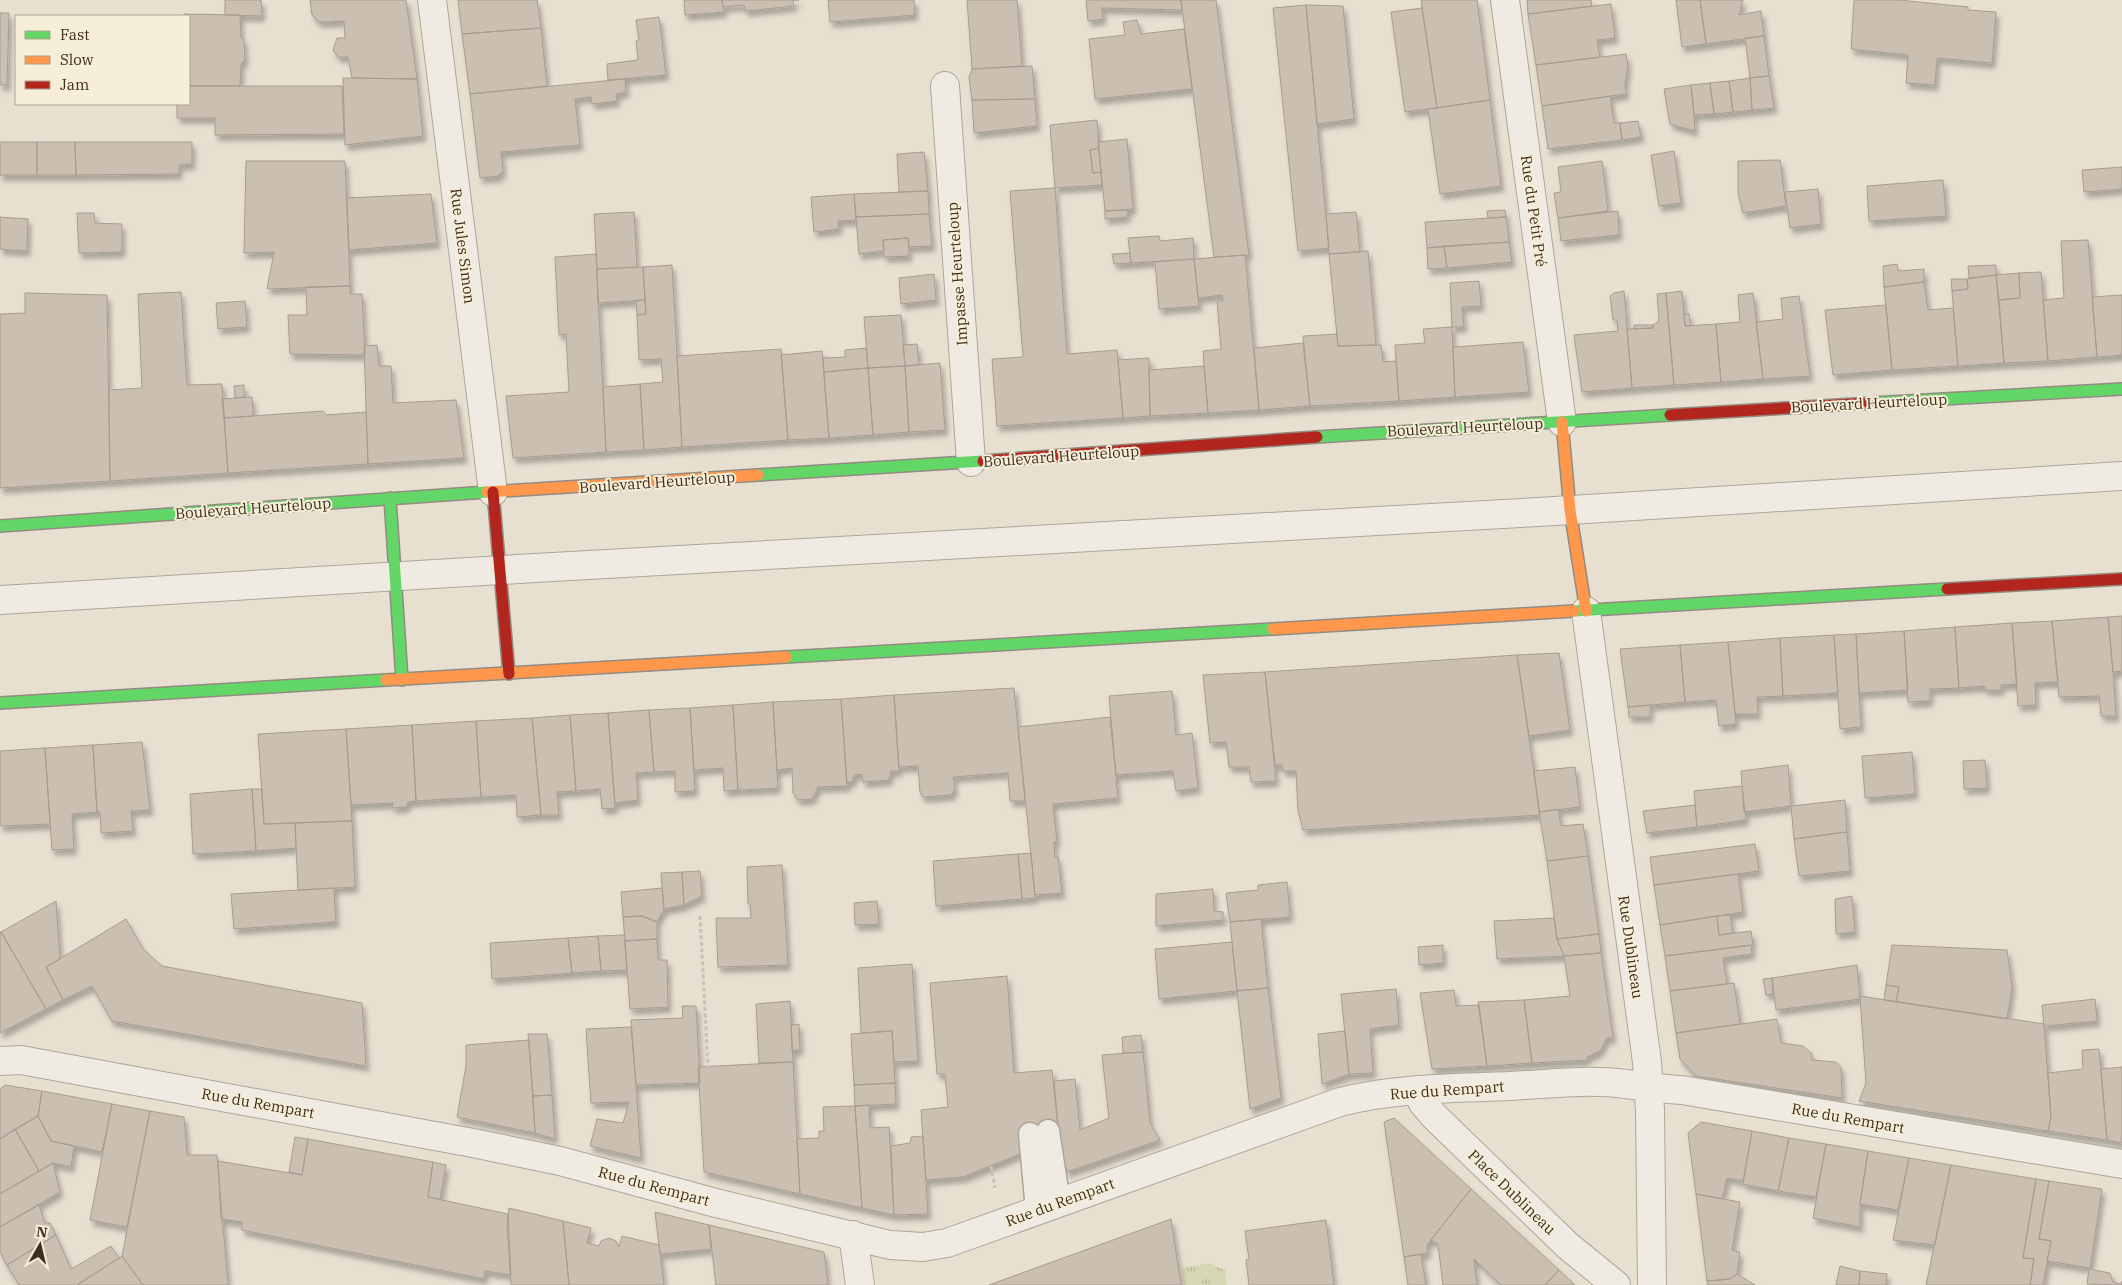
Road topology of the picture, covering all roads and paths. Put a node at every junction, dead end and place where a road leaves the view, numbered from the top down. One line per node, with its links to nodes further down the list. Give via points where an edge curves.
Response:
1 (432, 0): 8 (street, Rue Jules Simon)
2 (1505, 0): 5 (street, Rue du Petit Pré)
3 (945, 86): 6 (street, Impasse Heurteloup)
4 (2122, 389): 5 (main road, Boulevard Heurteloup)
5 (1562, 422): 6 (main road, Boulevard Heurteloup); 10 (main road)
6 (970, 462): 8 (main road, Boulevard Heurteloup)
7 (2122, 476): 10 (street)
8 (493, 492): 9 (main road, Boulevard Heurteloup); 12 (main road)
9 (390, 498): 11 (main road, Boulevard Heurteloup); 13 (main road)
10 (1570, 510): 12 (street); 16 (main road)
11 (0, 526)
12 (500, 570): 13 (street); 17 (main road)
13 (396, 576): 15 (street); 18 (main road)
14 (2122, 579): 16 (main road)
15 (0, 600)
16 (1586, 611): 17 (main road); 23 (street, Rue Dublineau)
17 (509, 674): 18 (main road)
18 (402, 680): 19 (main road)
19 (0, 703)
20 (700, 916): 22 (path)
21 (0, 1061): 28 (street, Rue du Rempart, via 21,1060 473,1143 560,1161 716,1203)
22 (708, 1067)
23 (1649, 1089): 24 (street, Rue du Rempart, via 1626,1084 1573,1083); 26 (street, Rue du Rempart, via 1682,1090); 31 (street, Rue Dublineau)
24 (1417, 1090): 27 (street, Rue du Rempart, via 1340,1102); 30 (street, Place Dublineau, via 1423,1103 1441,1122 1568,1246)
25 (1039, 1133): 27 (lane)
26 (2122, 1164)
27 (1048, 1207): 28 (street, Rue du Rempart, via 947,1243 890,1245)
28 (853, 1235): 29 (street)
29 (860, 1285)
30 (1616, 1285)
31 (1652, 1285)

